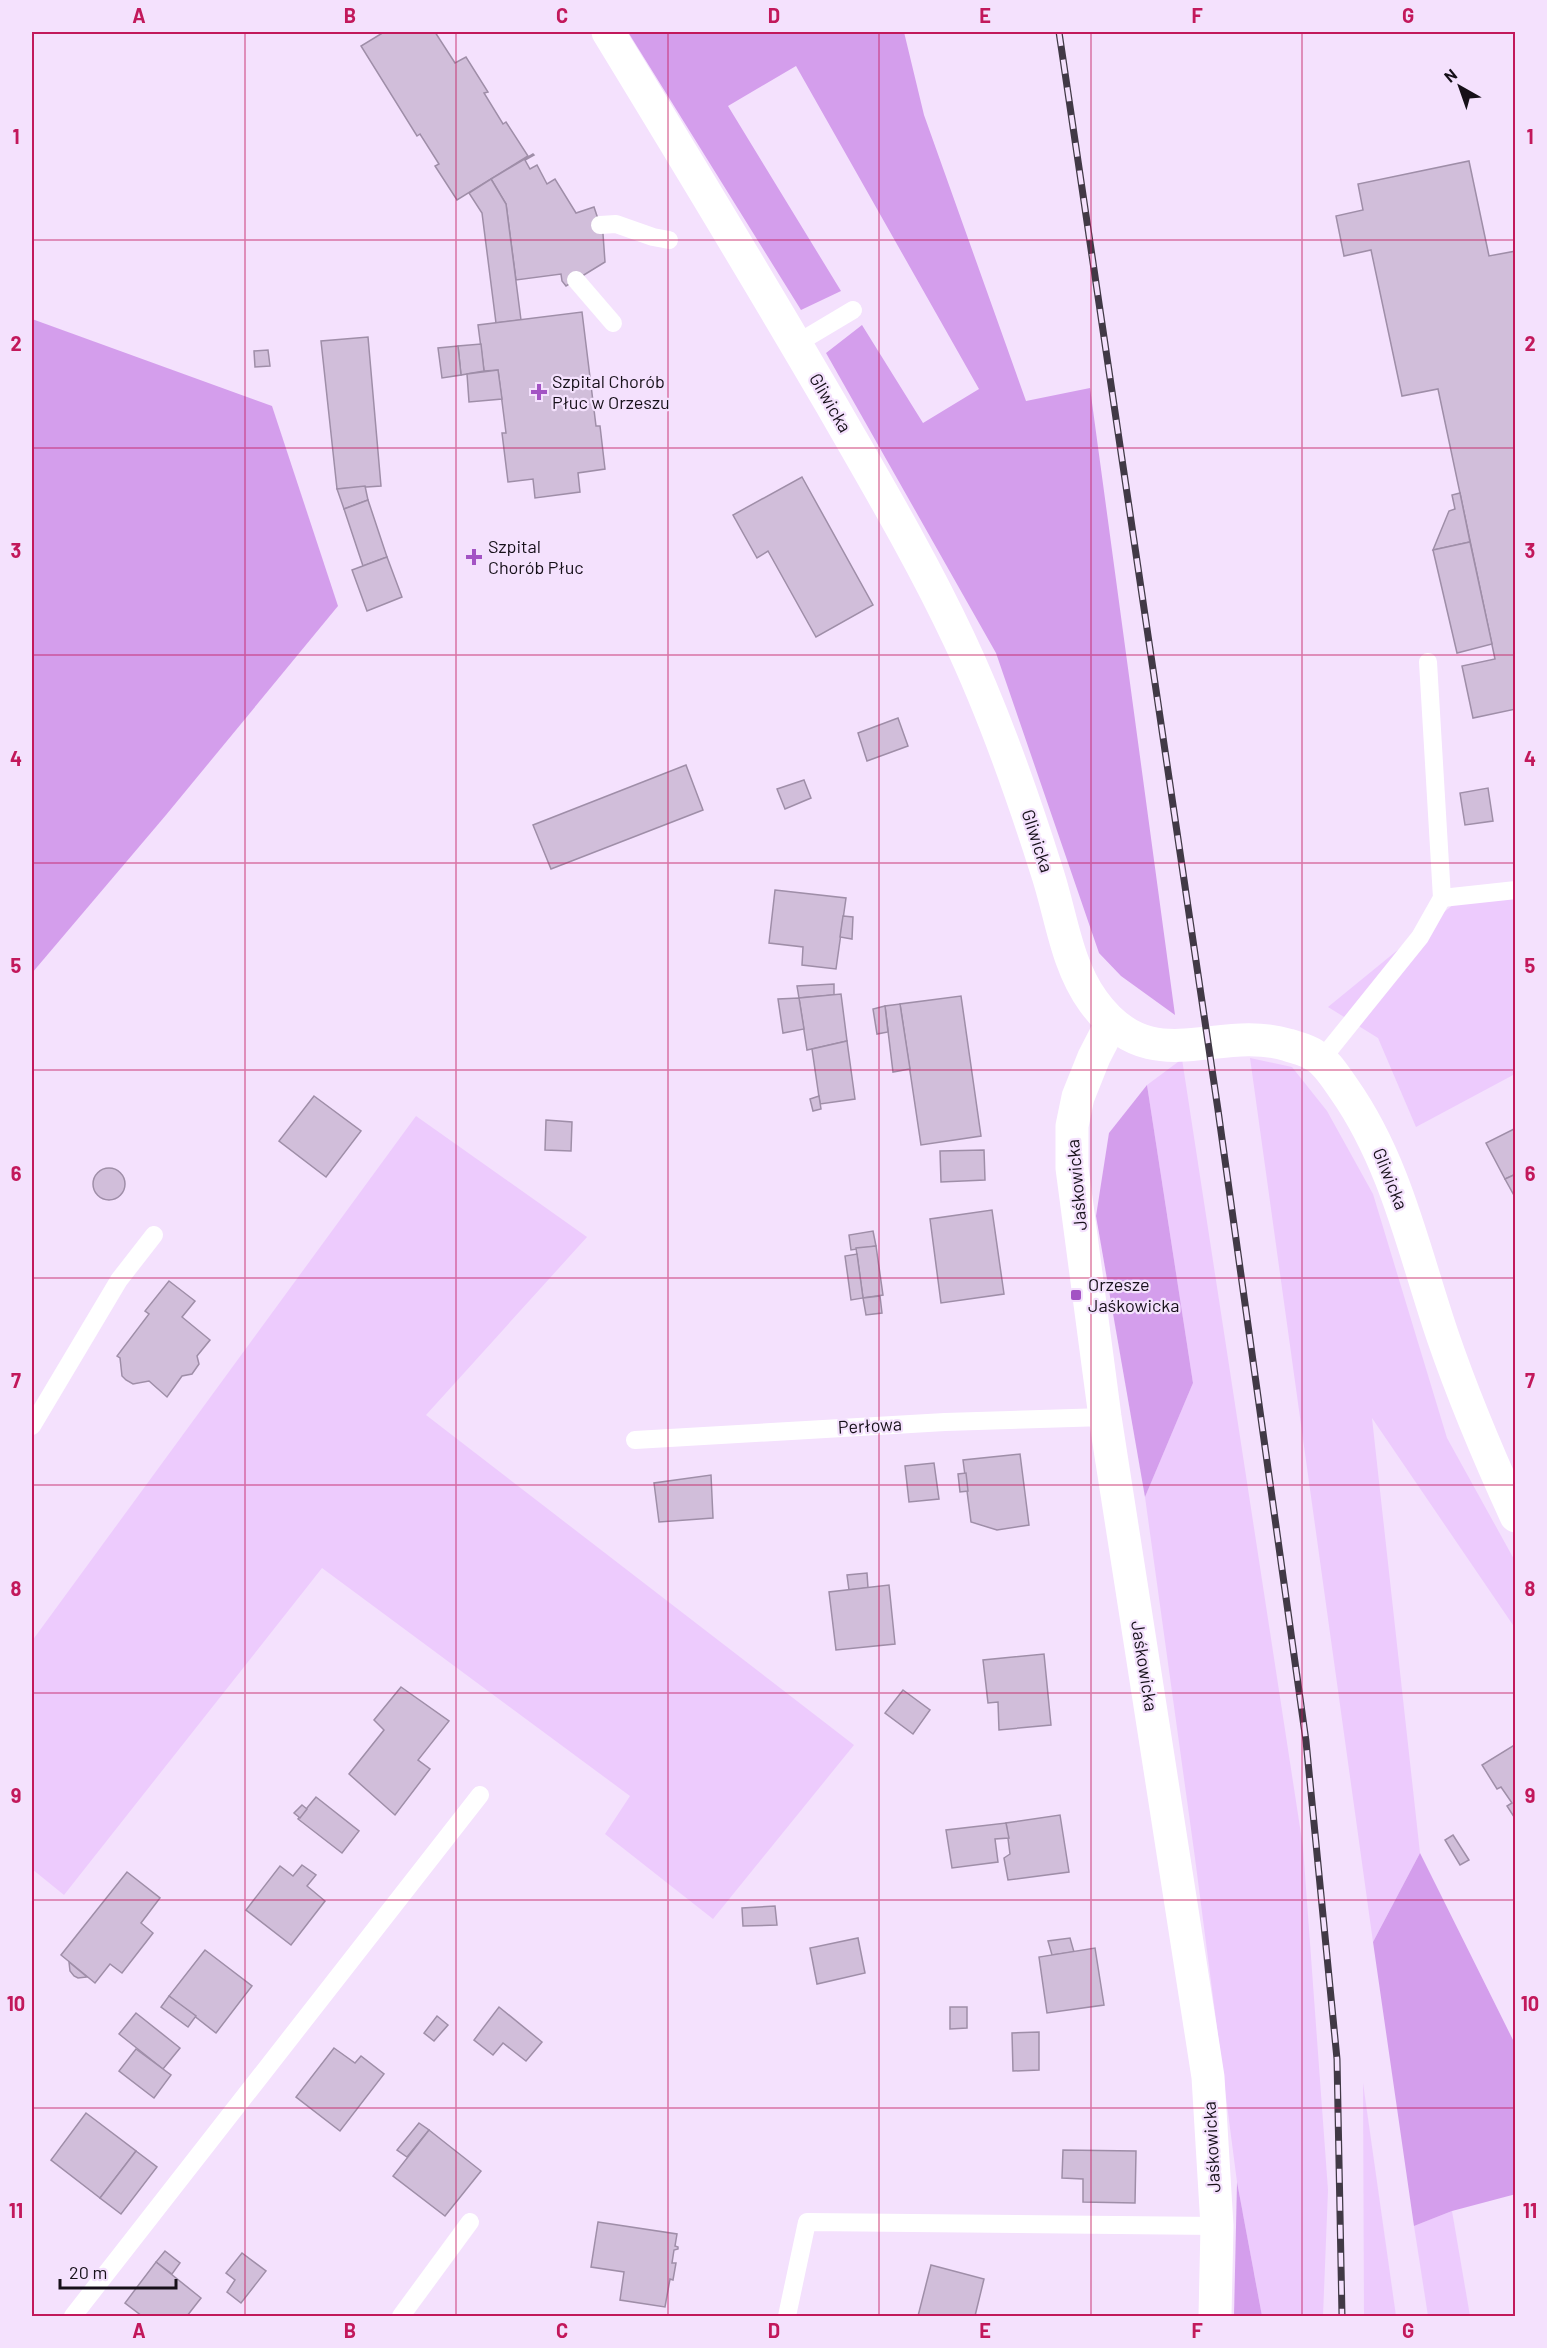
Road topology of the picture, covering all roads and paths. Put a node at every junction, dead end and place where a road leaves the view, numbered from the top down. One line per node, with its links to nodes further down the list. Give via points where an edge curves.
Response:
1 (608, 32): 7 (main road, Gliwicka)
2 (600, 225): 3 (lane, via 616,224)
3 (669, 240)
4 (576, 280): 6 (lane)
5 (853, 310): 7 (lane)
6 (613, 323)
7 (796, 344): 11 (main road, Gliwicka, via 906,535 960,640 1025,804 1075,969 1091,999)
8 (1428, 662): 10 (lane)
9 (1515, 891): 10 (lane)
10 (1443, 898): 12 (lane, via 1420,937)
11 (1111, 1024): 12 (main road, Gliwicka, via 1145,1042 1183,1047 1275,1041 1312,1053); 14 (main road, Jaśkowicka, via 1078,1097 1072,1126 1072,1168)
12 (1321, 1060): 17 (main road, Gliwicka, via 1363,1116 1390,1175 1473,1420)
13 (154, 1235): 15 (lane, via 119,1280)
14 (1106, 1417): 16 (lane, Perłowa); 20 (main road, Jaśkowicka, via 1208,2077)
15 (32, 1426)
16 (635, 1440)
17 (1515, 1516)
18 (480, 1796): 21 (lane)
19 (470, 2222): 22 (lane)
20 (1217, 2226): 23 (lane, via 807,2222); 24 (main road, Jaśkowicka)
21 (73, 2316)
22 (400, 2316)
23 (787, 2316)
24 (1215, 2316)

